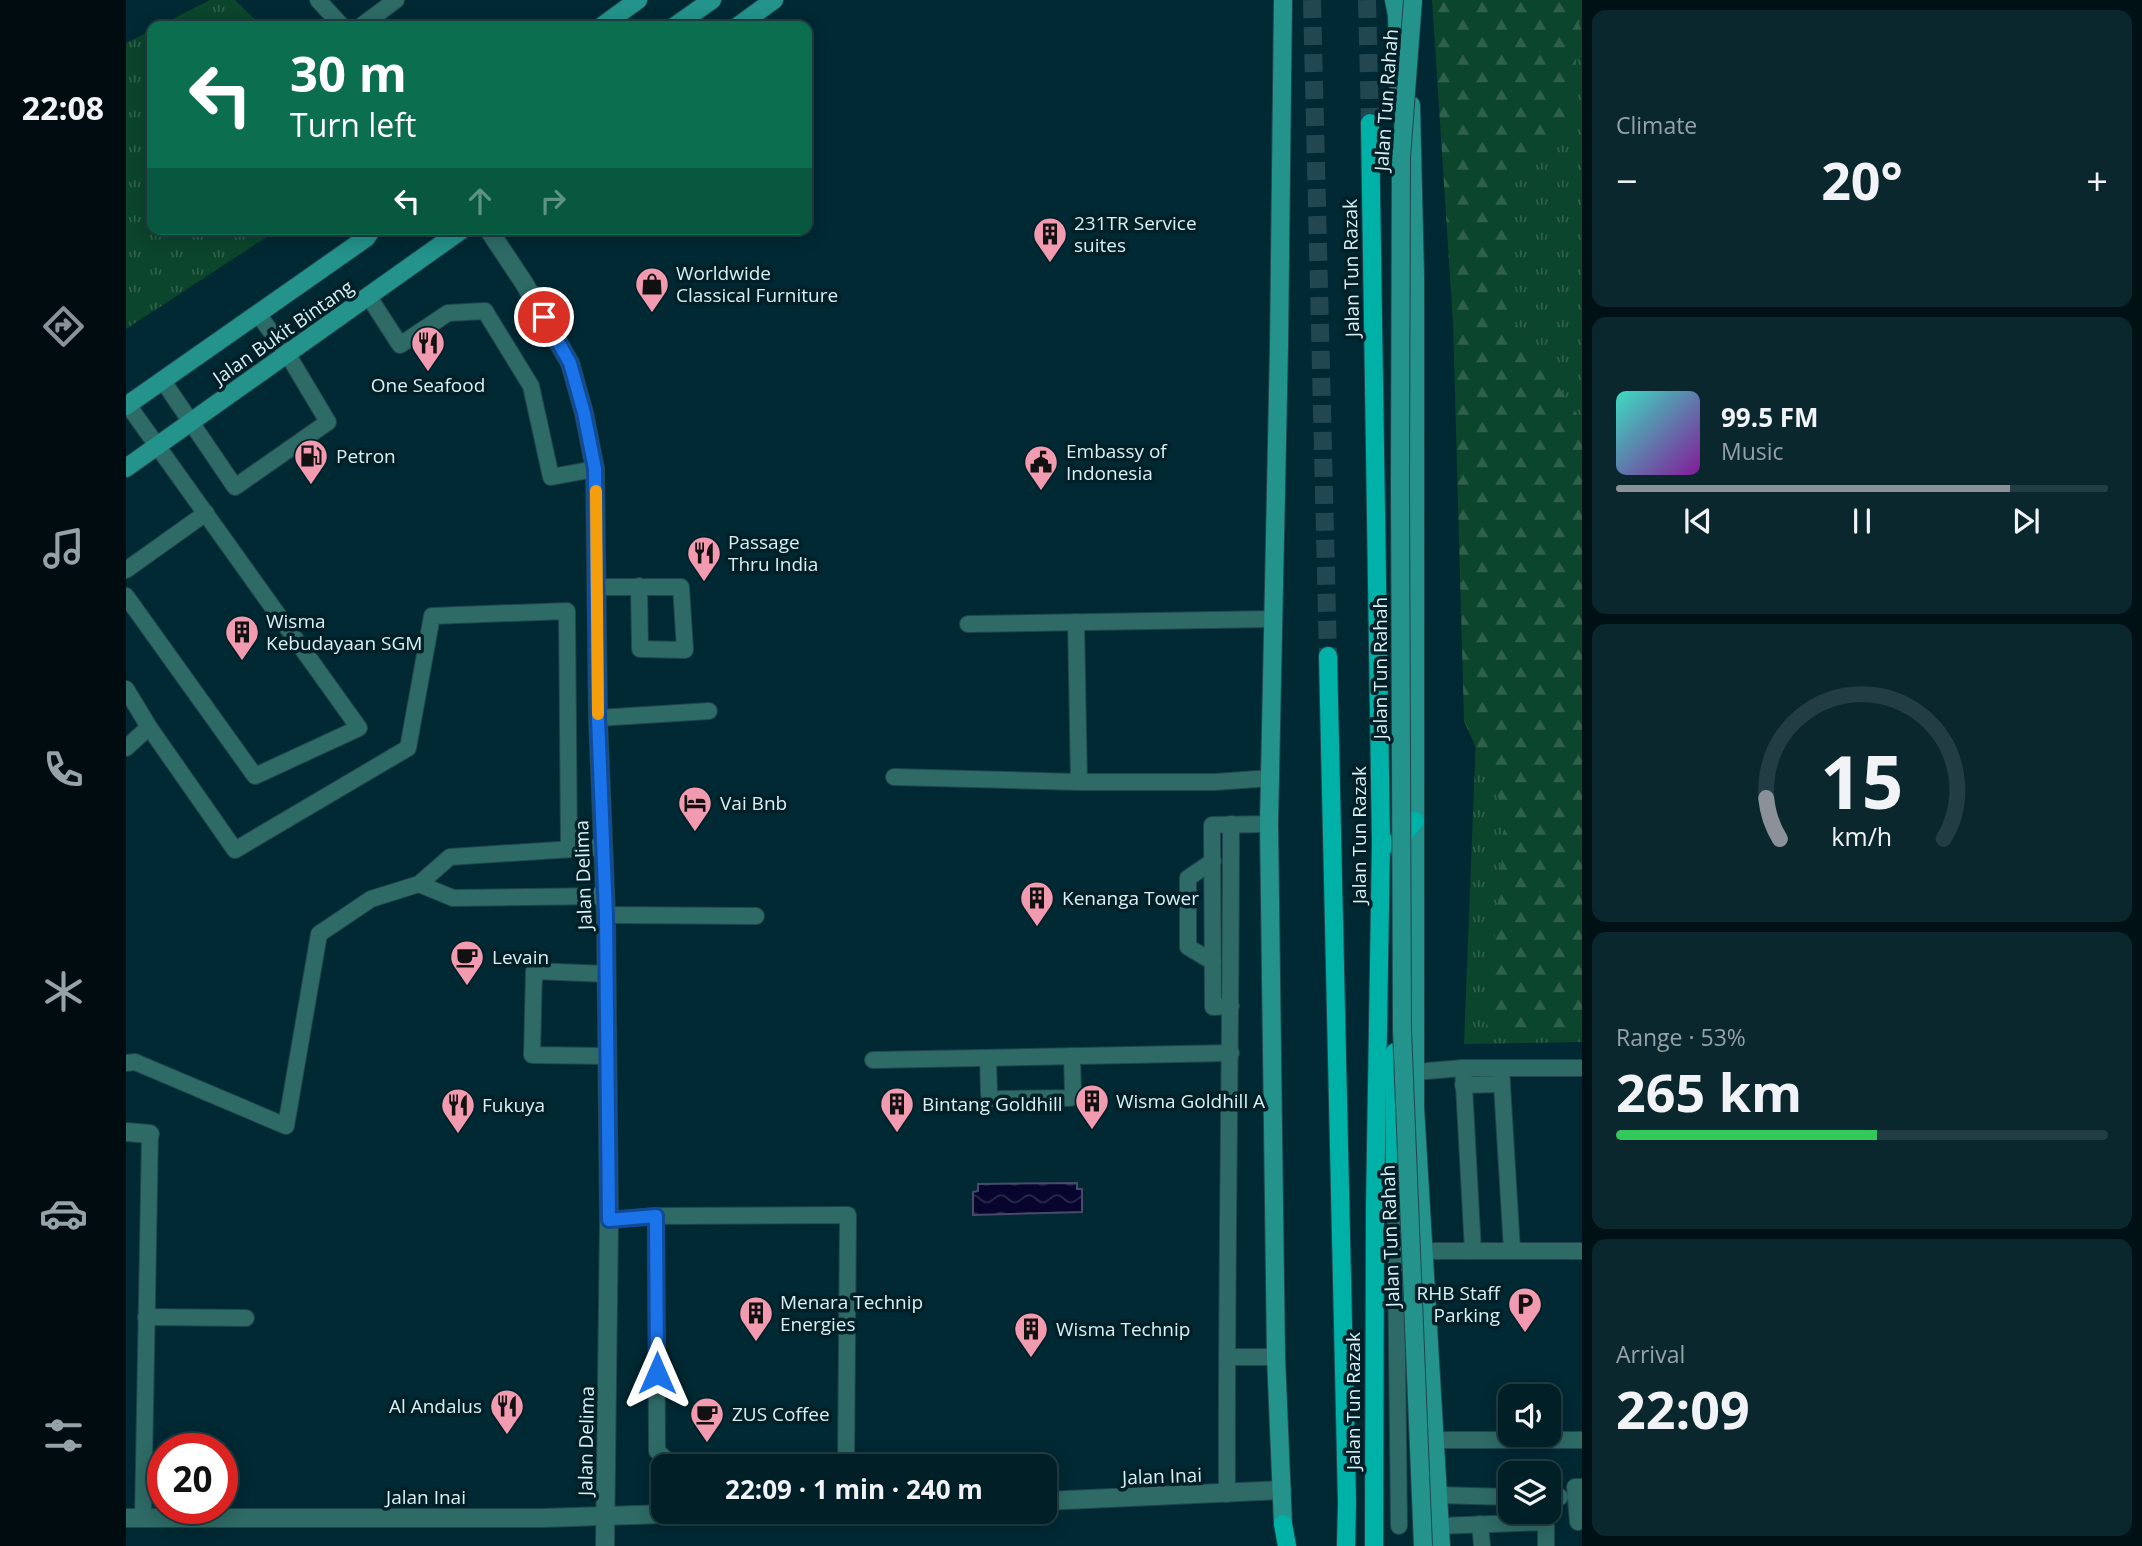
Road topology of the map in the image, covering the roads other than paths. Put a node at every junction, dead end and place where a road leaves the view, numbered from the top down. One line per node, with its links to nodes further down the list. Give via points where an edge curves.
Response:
1 (318, 0): 9 (lane)
2 (396, 0): 10 (lane)
3 (638, 0): 11 (main road)
4 (712, 0): 12 (main road)
5 (774, 0): 13 (main road)
6 (1283, 0): 33 (main road)
7 (1394, 0): 15 (main road, bridge)
8 (1411, 0): 15 (main road, Jalan Tun Rahah, bridge); 45 (main road)
9 (337, 21)
10 (368, 21)
11 (609, 21)
12 (682, 21)
13 (745, 21)
14 (1370, 123): 71 (main road, Jalan Tun Razak, via 1381,843)
15 (1401, 157): 106 (main road, Jalan Tun Rahah, bridge, via 1402,1030)
16 (370, 235): 20 (main road, Jalan Bukit Bintang)
17 (455, 235): 19 (main road, Jalan Bukit Bintang)
18 (492, 235): 27 (street, Jalan Delima, via 570,363)
19 (369, 298): 21 (main road, Jalan Bukit Bintang); 27 (lane, via 400,345 449,313 485,311 531,386 551,477)
20 (258, 314): 21 (lane); 22 (main road, Jalan Bukit Bintang)
21 (288, 355): 24 (main road, Jalan Bukit Bintang); 24 (lane, via 328,422 235,487)
22 (163, 381): 23 (main road, Jalan Bukit Bintang); 24 (lane)
23 (127, 405): 25 (lane)
24 (192, 421): 25 (main road, Jalan Bukit Bintang)
25 (157, 446): 26 (main road, Jalan Bukit Bintang); 28 (lane)
26 (126, 468)
27 (595, 469): 31 (street, Jalan Delima)
28 (206, 513): 29 (lane); 32 (lane, via 359,728 255,776)
29 (126, 570)
30 (639, 586): 30 (lane, via 640,649 685,650 681,587); 31 (lane)
31 (596, 587): 39 (street, Jalan Delima)
32 (126, 596)
33 (1274, 619): 34 (lane); 43 (main road)
34 (1076, 622): 35 (lane); 44 (lane)
35 (968, 624)
36 (1328, 656): 104 (main road, Jalan Tun Razak)
37 (126, 689): 40 (lane)
38 (709, 712): 39 (lane)
39 (598, 718): 48 (street, Jalan Delima)
40 (149, 727): 41 (lane); 49 (lane, via 236,850 408,748 432,616 567,611)
41 (126, 748)
42 (894, 778): 44 (lane)
43 (1271, 778): 44 (lane); 47 (main road)
44 (1079, 782)
45 (1415, 821): 68 (main road); 74 (main road, via 1396,842)
46 (1231, 824): 47 (lane); 51 (lane, via 1212,825); 59 (lane)
47 (1269, 824): 84 (main road)
48 (604, 847): 49 (lane); 53 (street, Jalan Delima)
49 (569, 849): 50 (lane)
50 (450, 857): 52 (lane); 54 (lane, via 442,878)
51 (1213, 861): 57 (lane); 57 (lane, via 1188,878 1188,947)
52 (419, 884): 54 (lane); 65 (lane, via 370,900 319,934 286,1126 135,1062)
53 (606, 896): 54 (lane); 55 (street, Jalan Delima)
54 (453, 898)
55 (606, 915): 56 (lane); 58 (street, Jalan Delima)
56 (756, 916)
57 (1213, 962): 59 (lane, via 1213,1007)
58 (607, 974): 61 (street, Jalan Delima); 61 (lane, via 534,971 532,1055)
59 (1231, 1006): 60 (lane)
60 (1231, 1053): 62 (lane); 83 (lane)
61 (606, 1056): 76 (street, Jalan Delima)
62 (1072, 1056): 63 (lane); 63 (lane, via 1070,1098 993,1099)
63 (988, 1058): 64 (lane)
64 (873, 1060)
65 (126, 1063)
66 (1463, 1068): 68 (lane); 69 (lane); 70 (lane)
67 (1582, 1068): 69 (lane)
68 (1415, 1072): 78 (main road)
69 (1502, 1076): 70 (lane); 77 (lane)
70 (1464, 1085): 79 (lane)
71 (1377, 1126): 74 (main road); 105 (main road, Jalan Tun Razak)
72 (126, 1132): 73 (street)
73 (150, 1134): 81 (lane)
74 (1395, 1163): 101 (lane)
75 (656, 1216): 76 (lane); 87 (lane); 88 (lane, via 848,1215)
76 (609, 1220): 96 (street, Jalan Delima)
77 (1512, 1250): 79 (lane); 80 (lane)
78 (1425, 1251): 79 (lane); 85 (main road)
79 (1473, 1251)
80 (1582, 1251)
81 (146, 1317): 82 (lane); 97 (lane)
82 (246, 1318)
83 (1227, 1357): 84 (lane); 91 (lane)
84 (1276, 1357): 90 (main road)
85 (1434, 1440): 86 (lane); 92 (main road)
86 (1582, 1440)
87 (660, 1454)
88 (846, 1454)
89 (1582, 1487): 98 (lane, via 1575,1487)
90 (1282, 1490): 91 (street, Jalan Inai); 103 (main road)
91 (1227, 1494): 94 (street, Jalan Inai)
92 (1437, 1495): 93 (lane); 100 (main road)
93 (1498, 1497)
94 (1057, 1501)
95 (651, 1514): 96 (street, Jalan Inai)
96 (606, 1516): 97 (street, Jalan Inai); 102 (street, Jalan Delima)
97 (134, 1519)
98 (1578, 1522)
99 (1479, 1524): 100 (lane); 108 (lane); 109 (lane, via 1546,1522)
100 (1439, 1525): 107 (main road)
101 (1399, 1526)
102 (605, 1546)
103 (1287, 1546)
104 (1346, 1546)
105 (1374, 1546)
106 (1423, 1546)
107 (1441, 1546)
108 (1482, 1546)
109 (1546, 1546)

